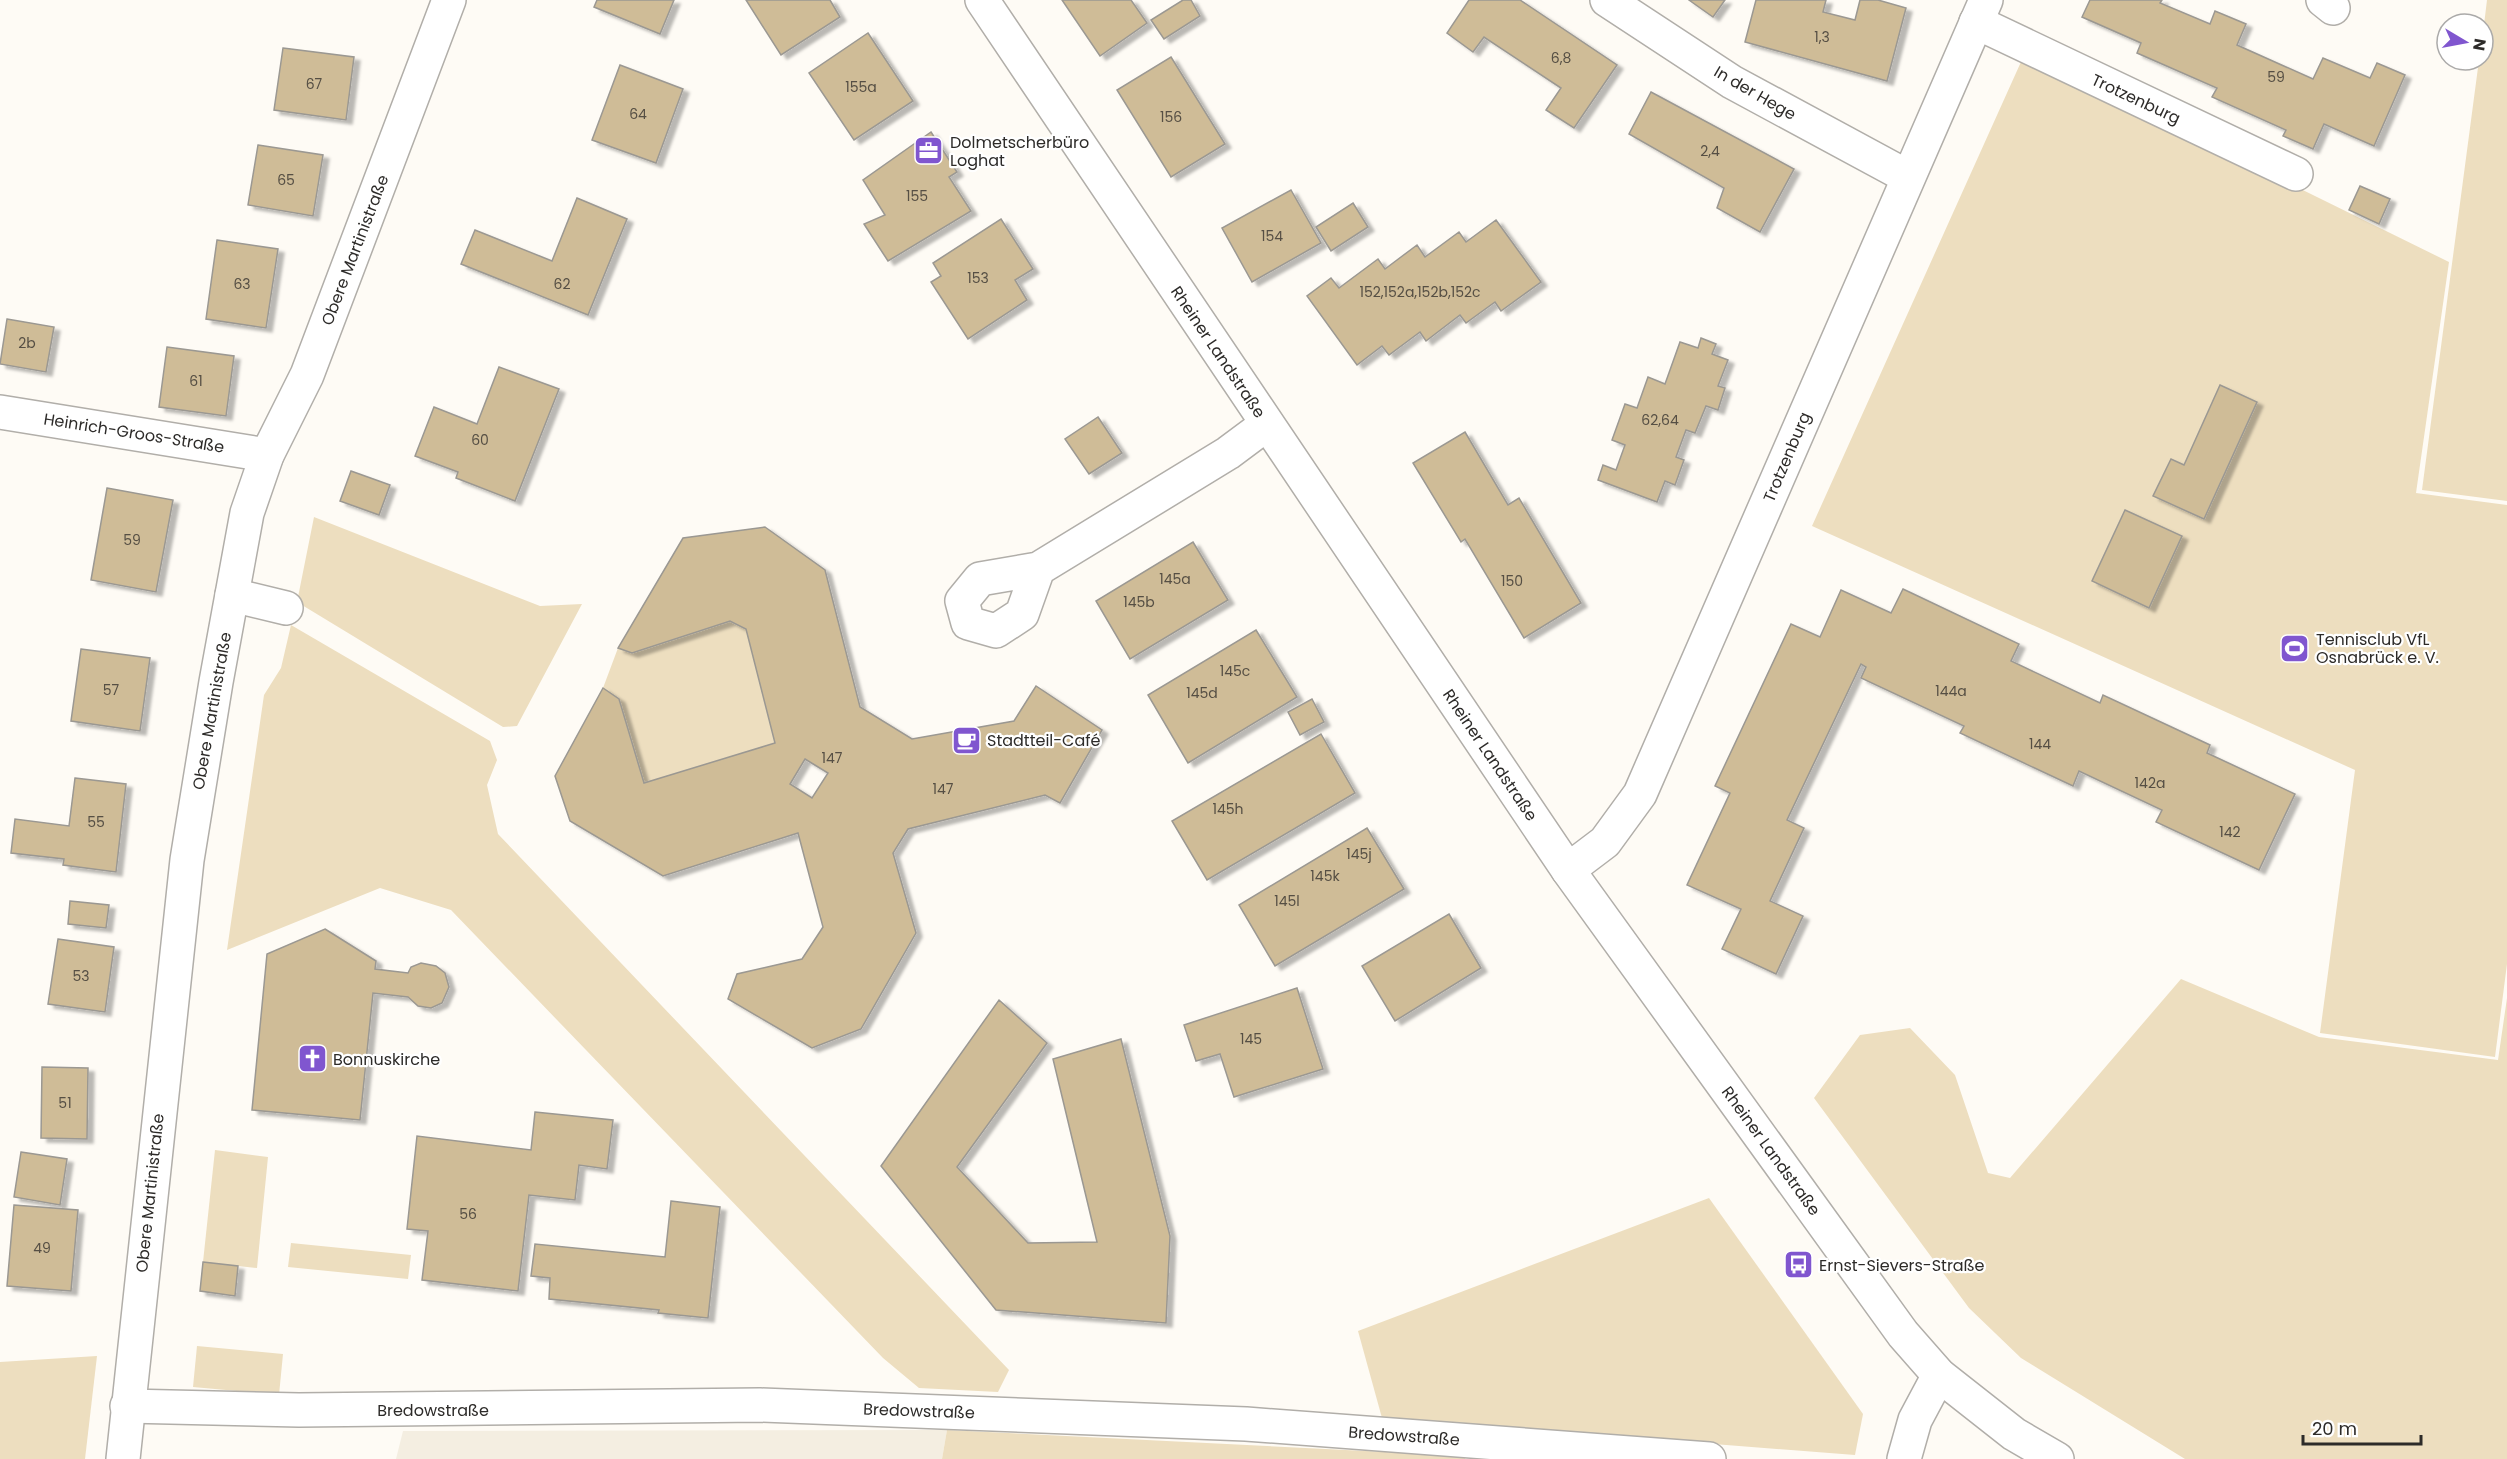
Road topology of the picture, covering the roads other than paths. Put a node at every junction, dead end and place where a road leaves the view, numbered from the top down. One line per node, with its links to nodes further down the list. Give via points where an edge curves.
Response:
1 (449, 0): 9 (street, Obere Martinistraße, via 307,375)
2 (982, 0): 8 (street, Rheiner Landstraße)
3 (1607, 0): 6 (street, In der Hege, via 1732,82)
4 (1981, 11): 5 (street, Trotzenburg); 6 (street, Trotzenburg)
5 (2296, 174)
6 (1908, 177): 13 (street, Trotzenburg, via 1640,794 1605,842)
7 (0, 412): 9 (street, Heinrich-Groos-Straße)
8 (1267, 424): 10 (street, via 1228,453); 13 (street, Rheiner Landstraße)
9 (267, 454): 11 (street, Obere Martinistraße, via 247,513)
10 (1038, 569)
11 (232, 595): 12 (street); 15 (street, Obere Martinistraße, via 187,860)
12 (286, 608)
13 (1568, 870): 14 (street, Rheiner Landstraße, via 1903,1334)
14 (1939, 1375): 18 (street, via 1915,1420); 19 (street, Rheiner Landstraße, via 2014,1434)
15 (127, 1406): 16 (street, Obere Martinistraße); 17 (street, Bredowstraße, via 310,1410 760,1405 1246,1424)
16 (123, 1459)
17 (1709, 1459)
18 (1904, 1459)
19 (2057, 1459)

